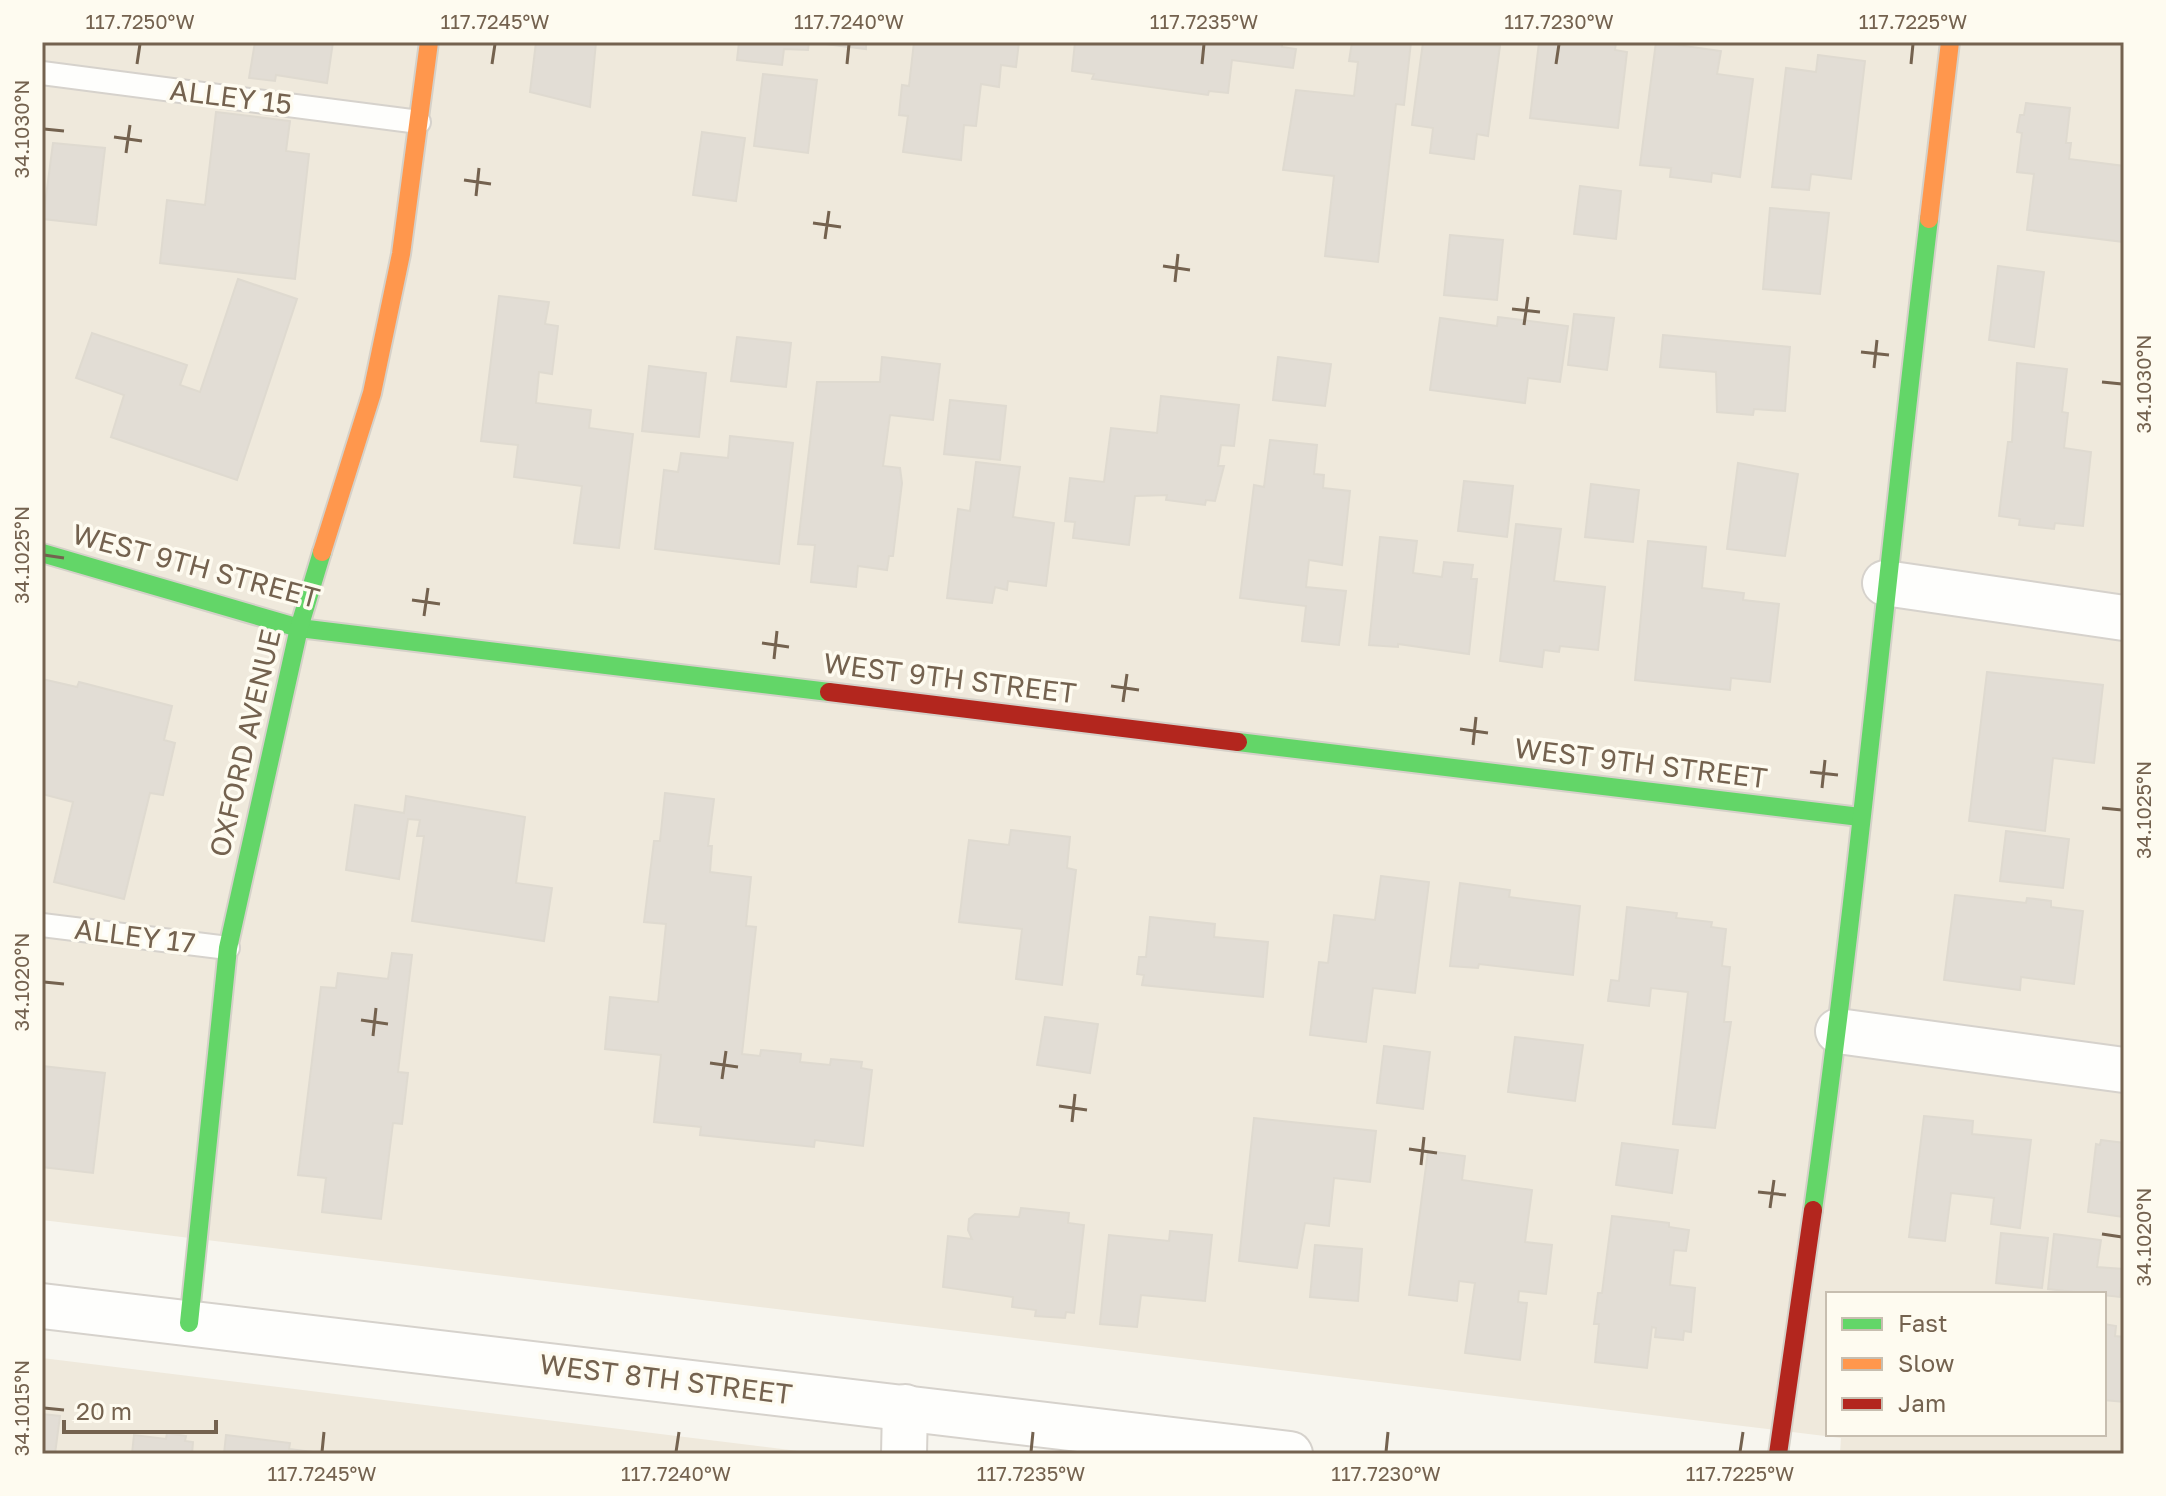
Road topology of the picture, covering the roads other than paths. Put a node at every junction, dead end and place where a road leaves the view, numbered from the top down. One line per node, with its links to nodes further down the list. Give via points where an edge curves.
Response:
1 (429, 42): 4 (street, OXFORD AVENUE)
2 (1950, 42): 6 (street)
3 (42, 73): 4 (lane, ALLEY 15)
4 (419, 122): 8 (street, OXFORD AVENUE, via 401,254 372,393)
5 (42, 553): 8 (street, WEST 9TH STREET)
6 (1885, 583): 7 (street); 9 (street)
7 (2124, 618)
8 (299, 628): 9 (street, WEST 9TH STREET); 11 (street, OXFORD AVENUE)
9 (1860, 817): 12 (street)
10 (42, 925): 11 (lane, ALLEY 17)
11 (228, 948): 15 (street, OXFORD AVENUE)
12 (1838, 1031): 13 (street); 19 (street)
13 (2124, 1070)
14 (42, 1306): 15 (street, WEST 8TH STREET)
15 (189, 1323): 16 (street, WEST 8TH STREET)
16 (905, 1407): 17 (street); 18 (street, WEST 8TH STREET)
17 (904, 1454)
18 (1290, 1454)
19 (1778, 1454)

